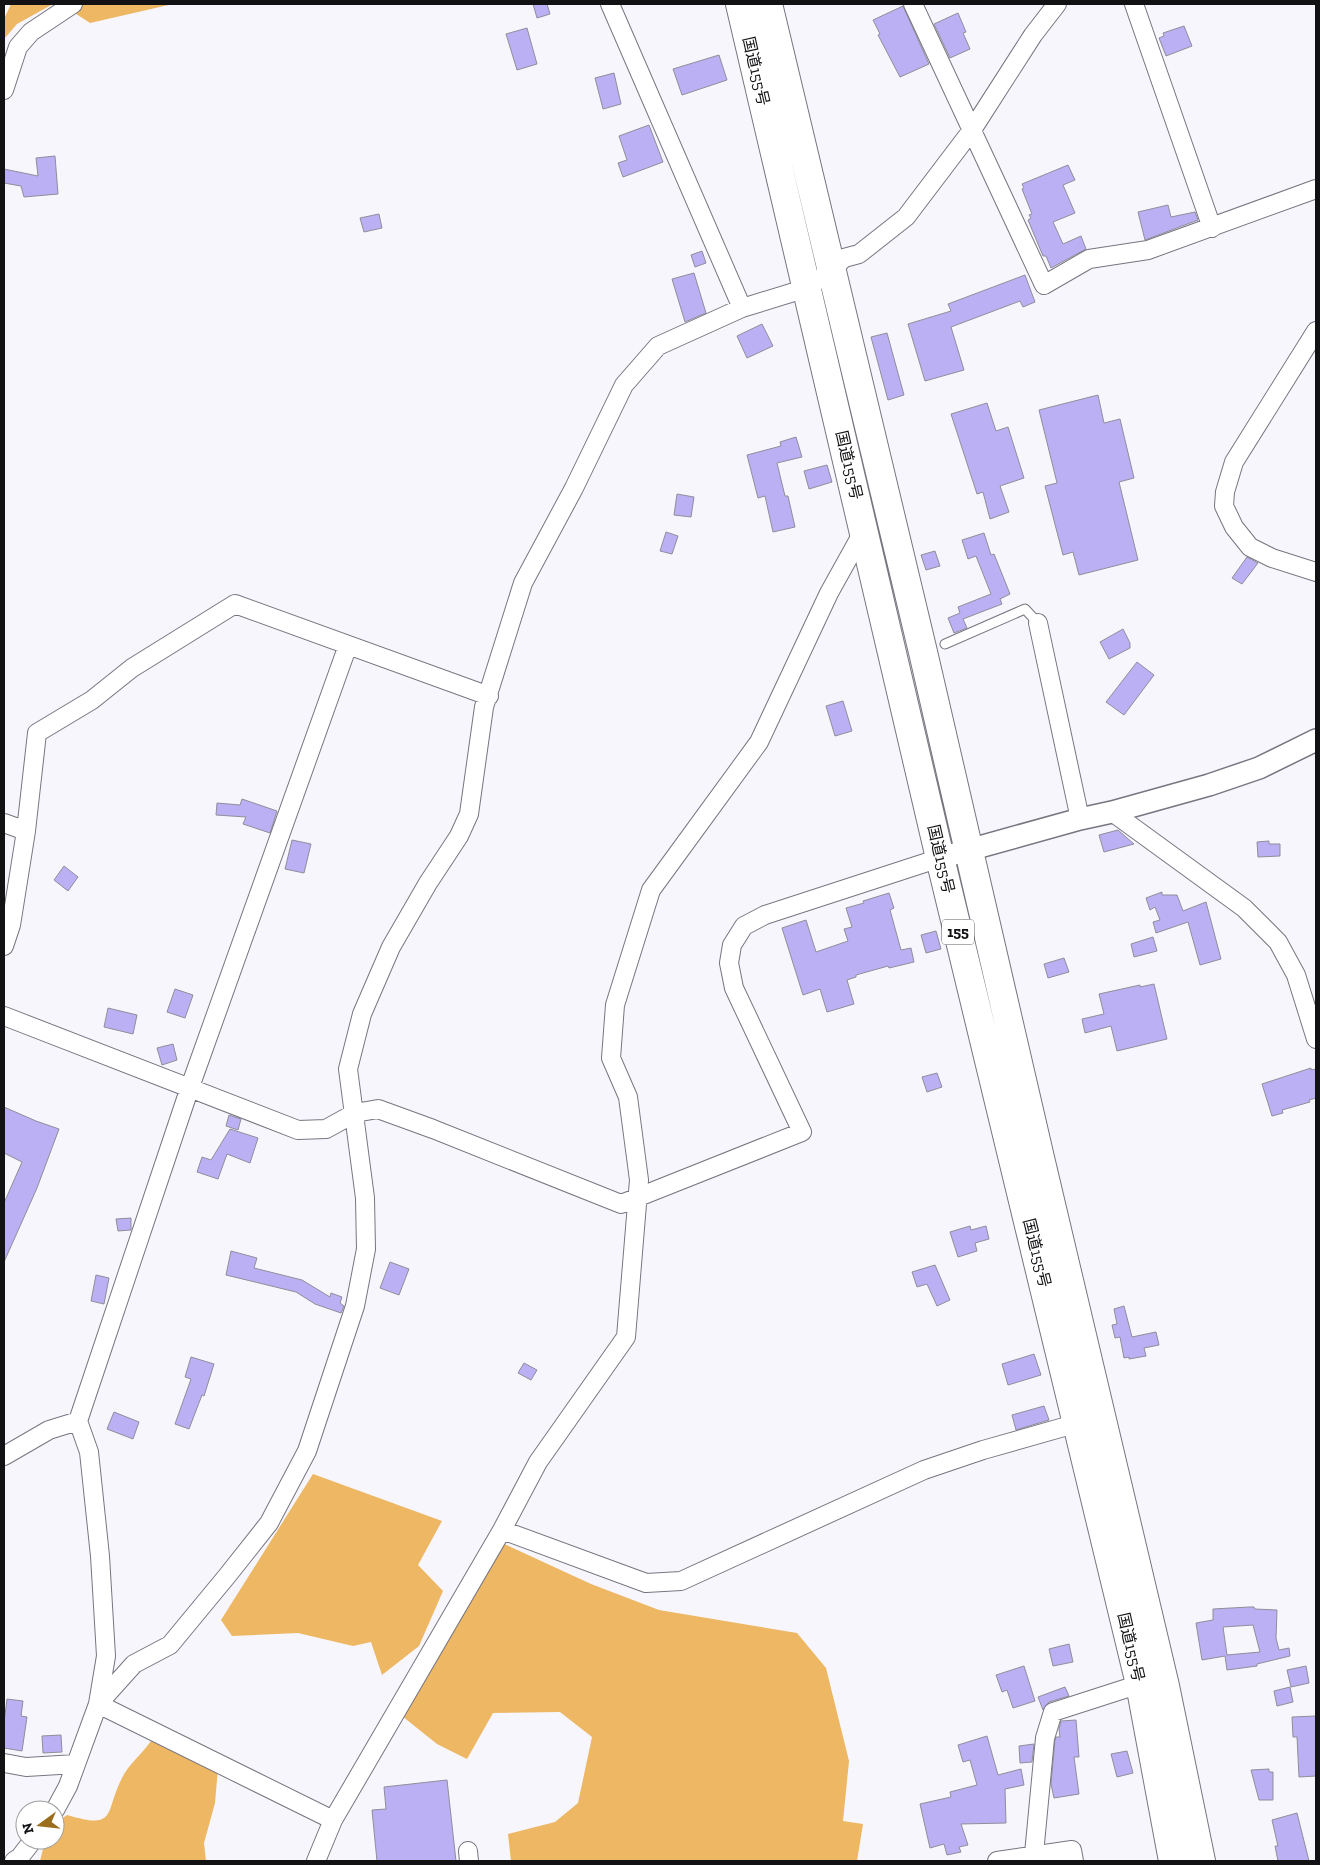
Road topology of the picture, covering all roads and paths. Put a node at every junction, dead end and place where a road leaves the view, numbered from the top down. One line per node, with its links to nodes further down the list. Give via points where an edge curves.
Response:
1 (73, 4): 8 (street, via 31,32 18,47)
2 (610, 4): 14 (street)
3 (740, 4): 13 (highway, 国道155号 / 155)
4 (768, 4): 12 (highway, 国道155号 / 155)
5 (913, 4): 9 (street)
6 (1057, 4): 9 (street, via 1033,35)
7 (1134, 4): 11 (street)
8 (4, 90)
9 (972, 130): 11 (street, via 1044,285 1089,259 1148,250); 12 (street, via 906,217 859,254 844,258)
10 (1316, 189): 11 (street)
11 (1212, 228)
12 (832, 270): 13 (street); 27 (highway, 国道155号 / 155)
13 (807, 288): 14 (street); 16 (highway, 国道155号 / 155)
14 (742, 308): 21 (street, via 658,346 624,385 523,583)
15 (1316, 331): 17 (street, via 1234,462 1224,492 1224,506 1234,528 1250,547)
16 (864, 530): 28 (highway, 国道155号 / 155); 34 (street, via 830,593 759,742 652,890 615,1006 611,1058 628,1097 639,1180)
17 (1316, 572)
18 (1038, 623): 19 (lane, via 1025,610); 24 (street)
19 (945, 644)
20 (348, 645): 21 (street); 26 (street, via 235,604 132,668 92,700 37,733); 32 (street)
21 (489, 696): 33 (street, via 484,707 470,814 391,947 362,1014 348,1069)
22 (1316, 740): 23 (street, via 1259,768)
23 (1112, 812): 24 (street); 31 (street, via 1244,908 1278,942 1296,975)
24 (1080, 819): 27 (street)
25 (4, 823): 26 (street)
26 (26, 831): 29 (street, via 11,925)
27 (969, 850): 28 (street); 52 (highway, 国道155号 / 155, via 1165,1686)
28 (940, 858): 34 (street, via 765,914 744,926 732,945 729,963 734,988 802,1132); 36 (highway, 国道155号 / 155)
29 (4, 946)
30 (4, 1016): 32 (street)
31 (1316, 1039)
32 (190, 1087): 33 (street, via 298,1130 326,1129); 35 (street)
33 (354, 1113): 34 (street, via 378,1109 621,1204); 40 (street, via 366,1249 355,1306 306,1451 269,1523 222,1583 170,1646 134,1664)
34 (637, 1196): 38 (street, via 626,1337 538,1462)
35 (78, 1422): 37 (street, via 49,1430); 40 (street, via 89,1452 100,1556 106,1656)
36 (1078, 1423): 38 (street, via 924,1470 680,1581 646,1583); 39 (highway, 国道155号 / 155)
37 (4, 1456)
38 (502, 1530): 44 (street)
39 (1140, 1684): 46 (street, via 1053,1712 1045,1738); 51 (highway, 国道155号 / 155)
40 (98, 1704): 42 (street); 44 (street)
41 (4, 1763): 42 (street, via 26,1767)
42 (76, 1764): 43 (street)
43 (60, 1800)
44 (333, 1820): 48 (street)
45 (25, 1850): 47 (street)
46 (1034, 1854): 49 (street); 50 (street, via 1072,1850)
47 (14, 1861)
48 (316, 1861)
49 (997, 1861)
50 (1074, 1861)
51 (1173, 1861)
52 (1201, 1861)

